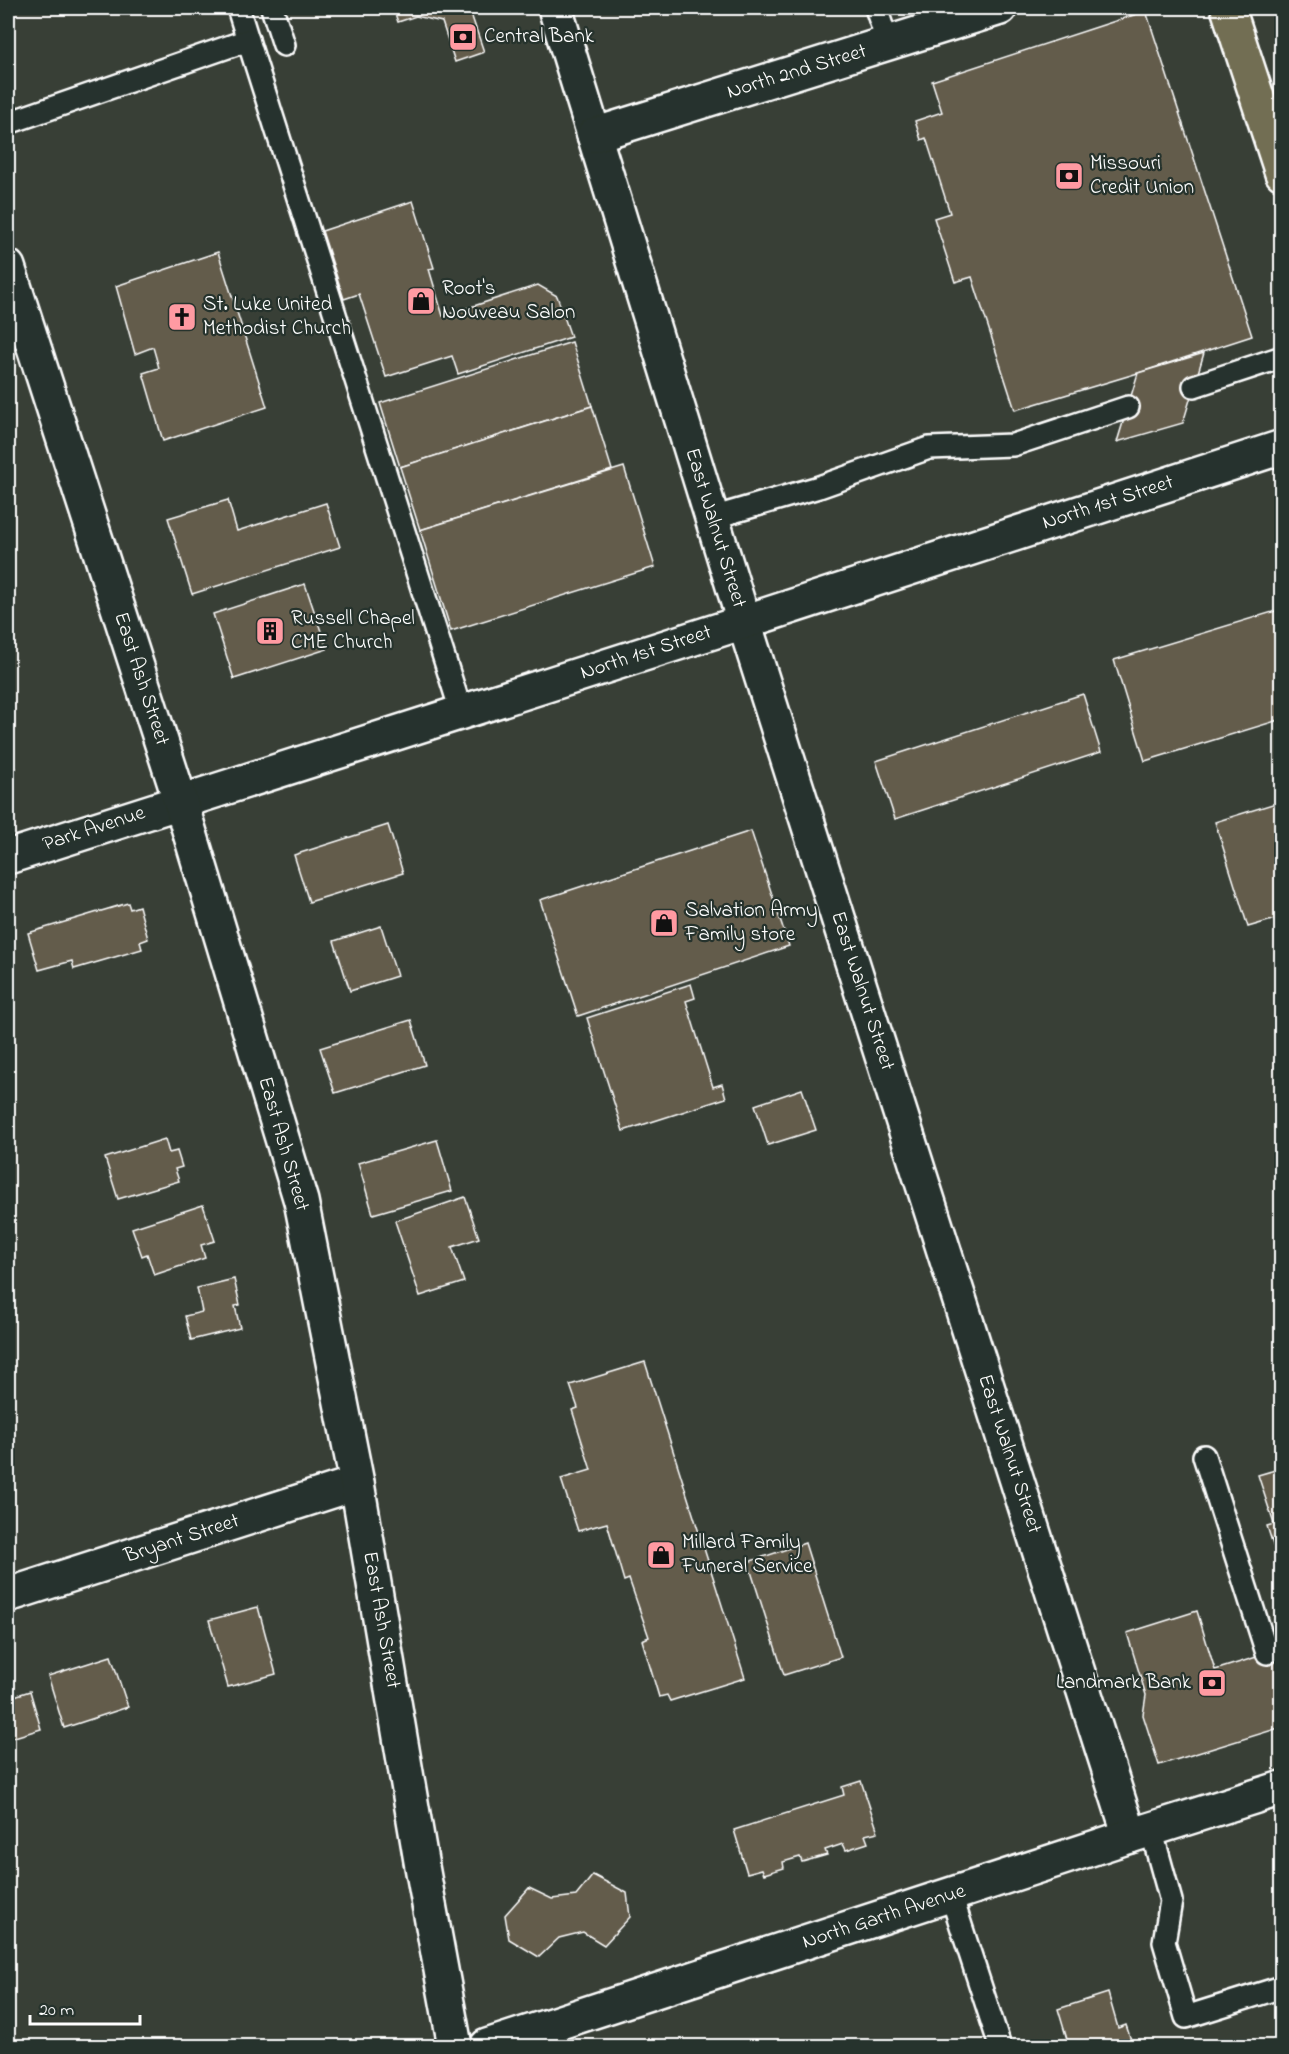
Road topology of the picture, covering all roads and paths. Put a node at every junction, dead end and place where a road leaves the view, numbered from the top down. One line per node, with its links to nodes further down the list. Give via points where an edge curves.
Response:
1 (237, 8): 7 (lane)
2 (272, 8): 9 (lane)
3 (555, 8): 11 (street, East Walnut Street)
4 (876, 8): 8 (lane)
5 (1000, 8): 8 (street, North 2nd Street)
6 (1228, 8): 12 (main road)
7 (248, 40): 10 (lane); 20 (lane)
8 (888, 44): 11 (street, North 2nd Street)
9 (284, 45)
10 (8, 123)
11 (594, 135): 18 (street, East Walnut Street)
12 (1281, 173)
13 (8, 267): 21 (street, East Ash Street)
14 (1281, 357): 15 (lane)
15 (1194, 386)
16 (1128, 407): 18 (lane, via 1013,445 929,448 819,487)
17 (1281, 447): 19 (street, North 1st Street)
18 (712, 518): 19 (street, East Walnut Street)
19 (744, 622): 20 (street, North 1st Street); 28 (street, East Walnut Street)
20 (460, 711): 21 (street, North 1st Street)
21 (180, 801): 22 (street, Park Avenue); 24 (street, East Ash Street, via 301,1201)
22 (8, 857)
23 (1204, 1456): 26 (lane)
24 (357, 1483): 25 (street, Bryant Street); 31 (street, East Ash Street)
25 (8, 1595)
26 (1267, 1653)
27 (1281, 1788): 28 (street, North Garth Avenue)
28 (1140, 1833): 29 (street, North Garth Avenue); 30 (lane, via 1172,1901 1164,1942 1186,2017)
29 (951, 1895): 32 (street, North Garth Avenue); 33 (lane)
30 (1281, 1987)
31 (455, 2046)
32 (487, 2046)
33 (1000, 2046)

